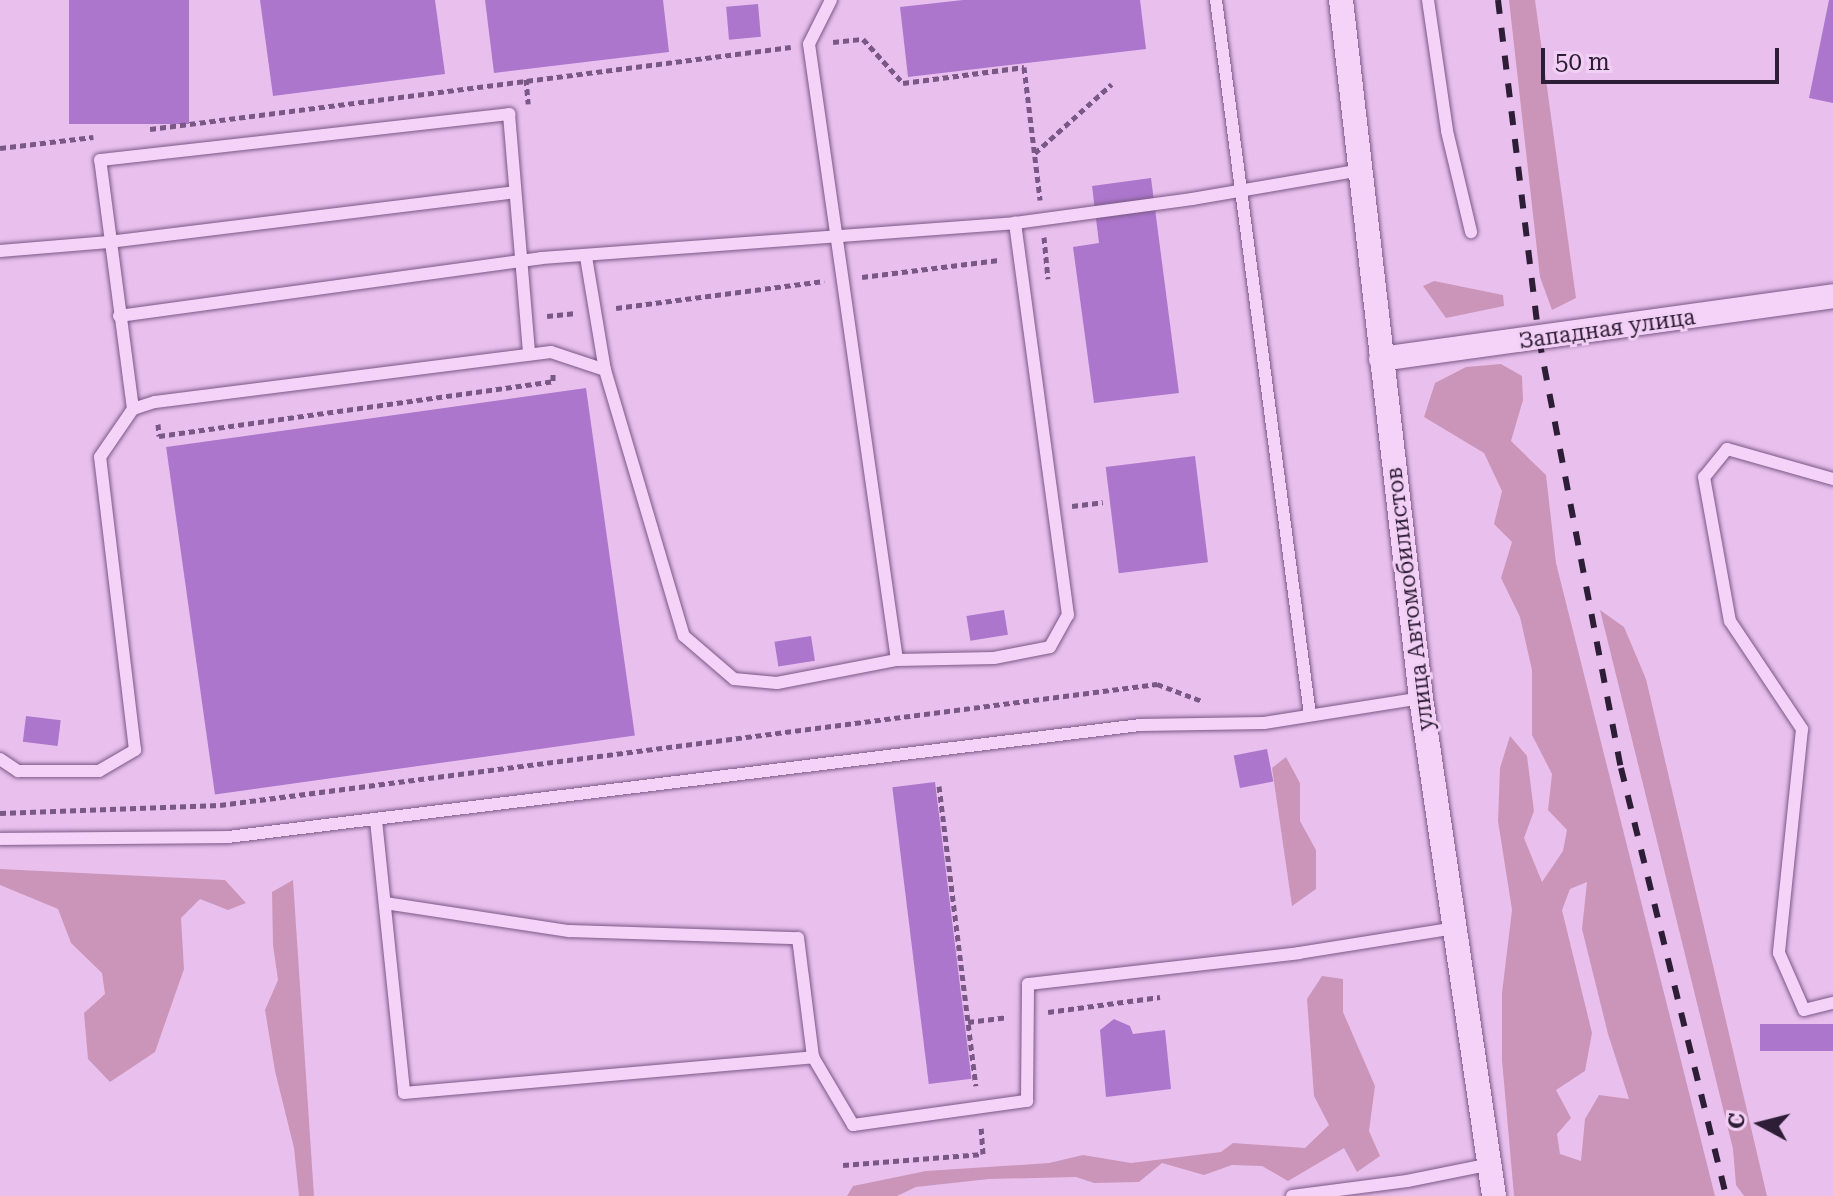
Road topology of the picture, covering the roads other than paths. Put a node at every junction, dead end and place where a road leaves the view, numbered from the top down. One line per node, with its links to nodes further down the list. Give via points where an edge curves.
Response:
1 (831, 0): 10 (lane, via 809,44)
2 (1216, 0): 6 (lane)
3 (1341, 0): 5 (street, улица Автомобилистов)
4 (1428, 0): 9 (lane, via 1447,131)
5 (1361, 170): 6 (lane); 18 (street, улица Автомобилистов)
6 (1242, 190): 8 (lane); 24 (lane)
7 (515, 192): 11 (lane); 11 (lane, via 509,114 100,160); 14 (lane)
8 (1015, 223): 10 (lane); 22 (lane, via 1068,615 1050,647 994,658)
9 (1471, 232)
10 (836, 238): 13 (lane); 22 (lane)
11 (109, 242): 12 (lane); 16 (lane)
12 (0, 251)
13 (586, 257): 14 (lane); 19 (lane)
14 (522, 261): 16 (lane); 17 (lane)
15 (1833, 296): 18 (street, Западная улица)
16 (119, 316): 20 (lane)
17 (529, 354): 19 (lane, via 551,352); 20 (lane)
18 (1381, 359): 23 (street, улица Автомобилистов)
19 (605, 370): 22 (lane, via 684,636 734,679 777,683)
20 (133, 409): 25 (lane, via 100,457 135,750 99,771 18,771)
21 (1833, 479): 30 (lane, via 1727,449 1704,477 1730,621 1802,729 1779,953 1804,1010)
22 (897, 660)
23 (1421, 698): 24 (lane); 29 (street, улица Автомобилистов)
24 (1310, 715): 26 (lane, via 1211,726 1140,725)
25 (0, 759)
26 (376, 820): 27 (lane, via 228,837); 28 (lane)
27 (0, 839)
28 (385, 903): 31 (lane, via 569,931 798,938); 31 (lane, via 404,1093)
29 (1455, 928): 31 (lane, via 1299,953 1028,984 1027,1101 853,1125); 32 (street, улица Автомобилистов)
30 (1833, 1003)
31 (813, 1057)
32 (1491, 1164): 33 (lane); 34 (street, улица Автомобилистов)
33 (1292, 1196)
34 (1494, 1196)

